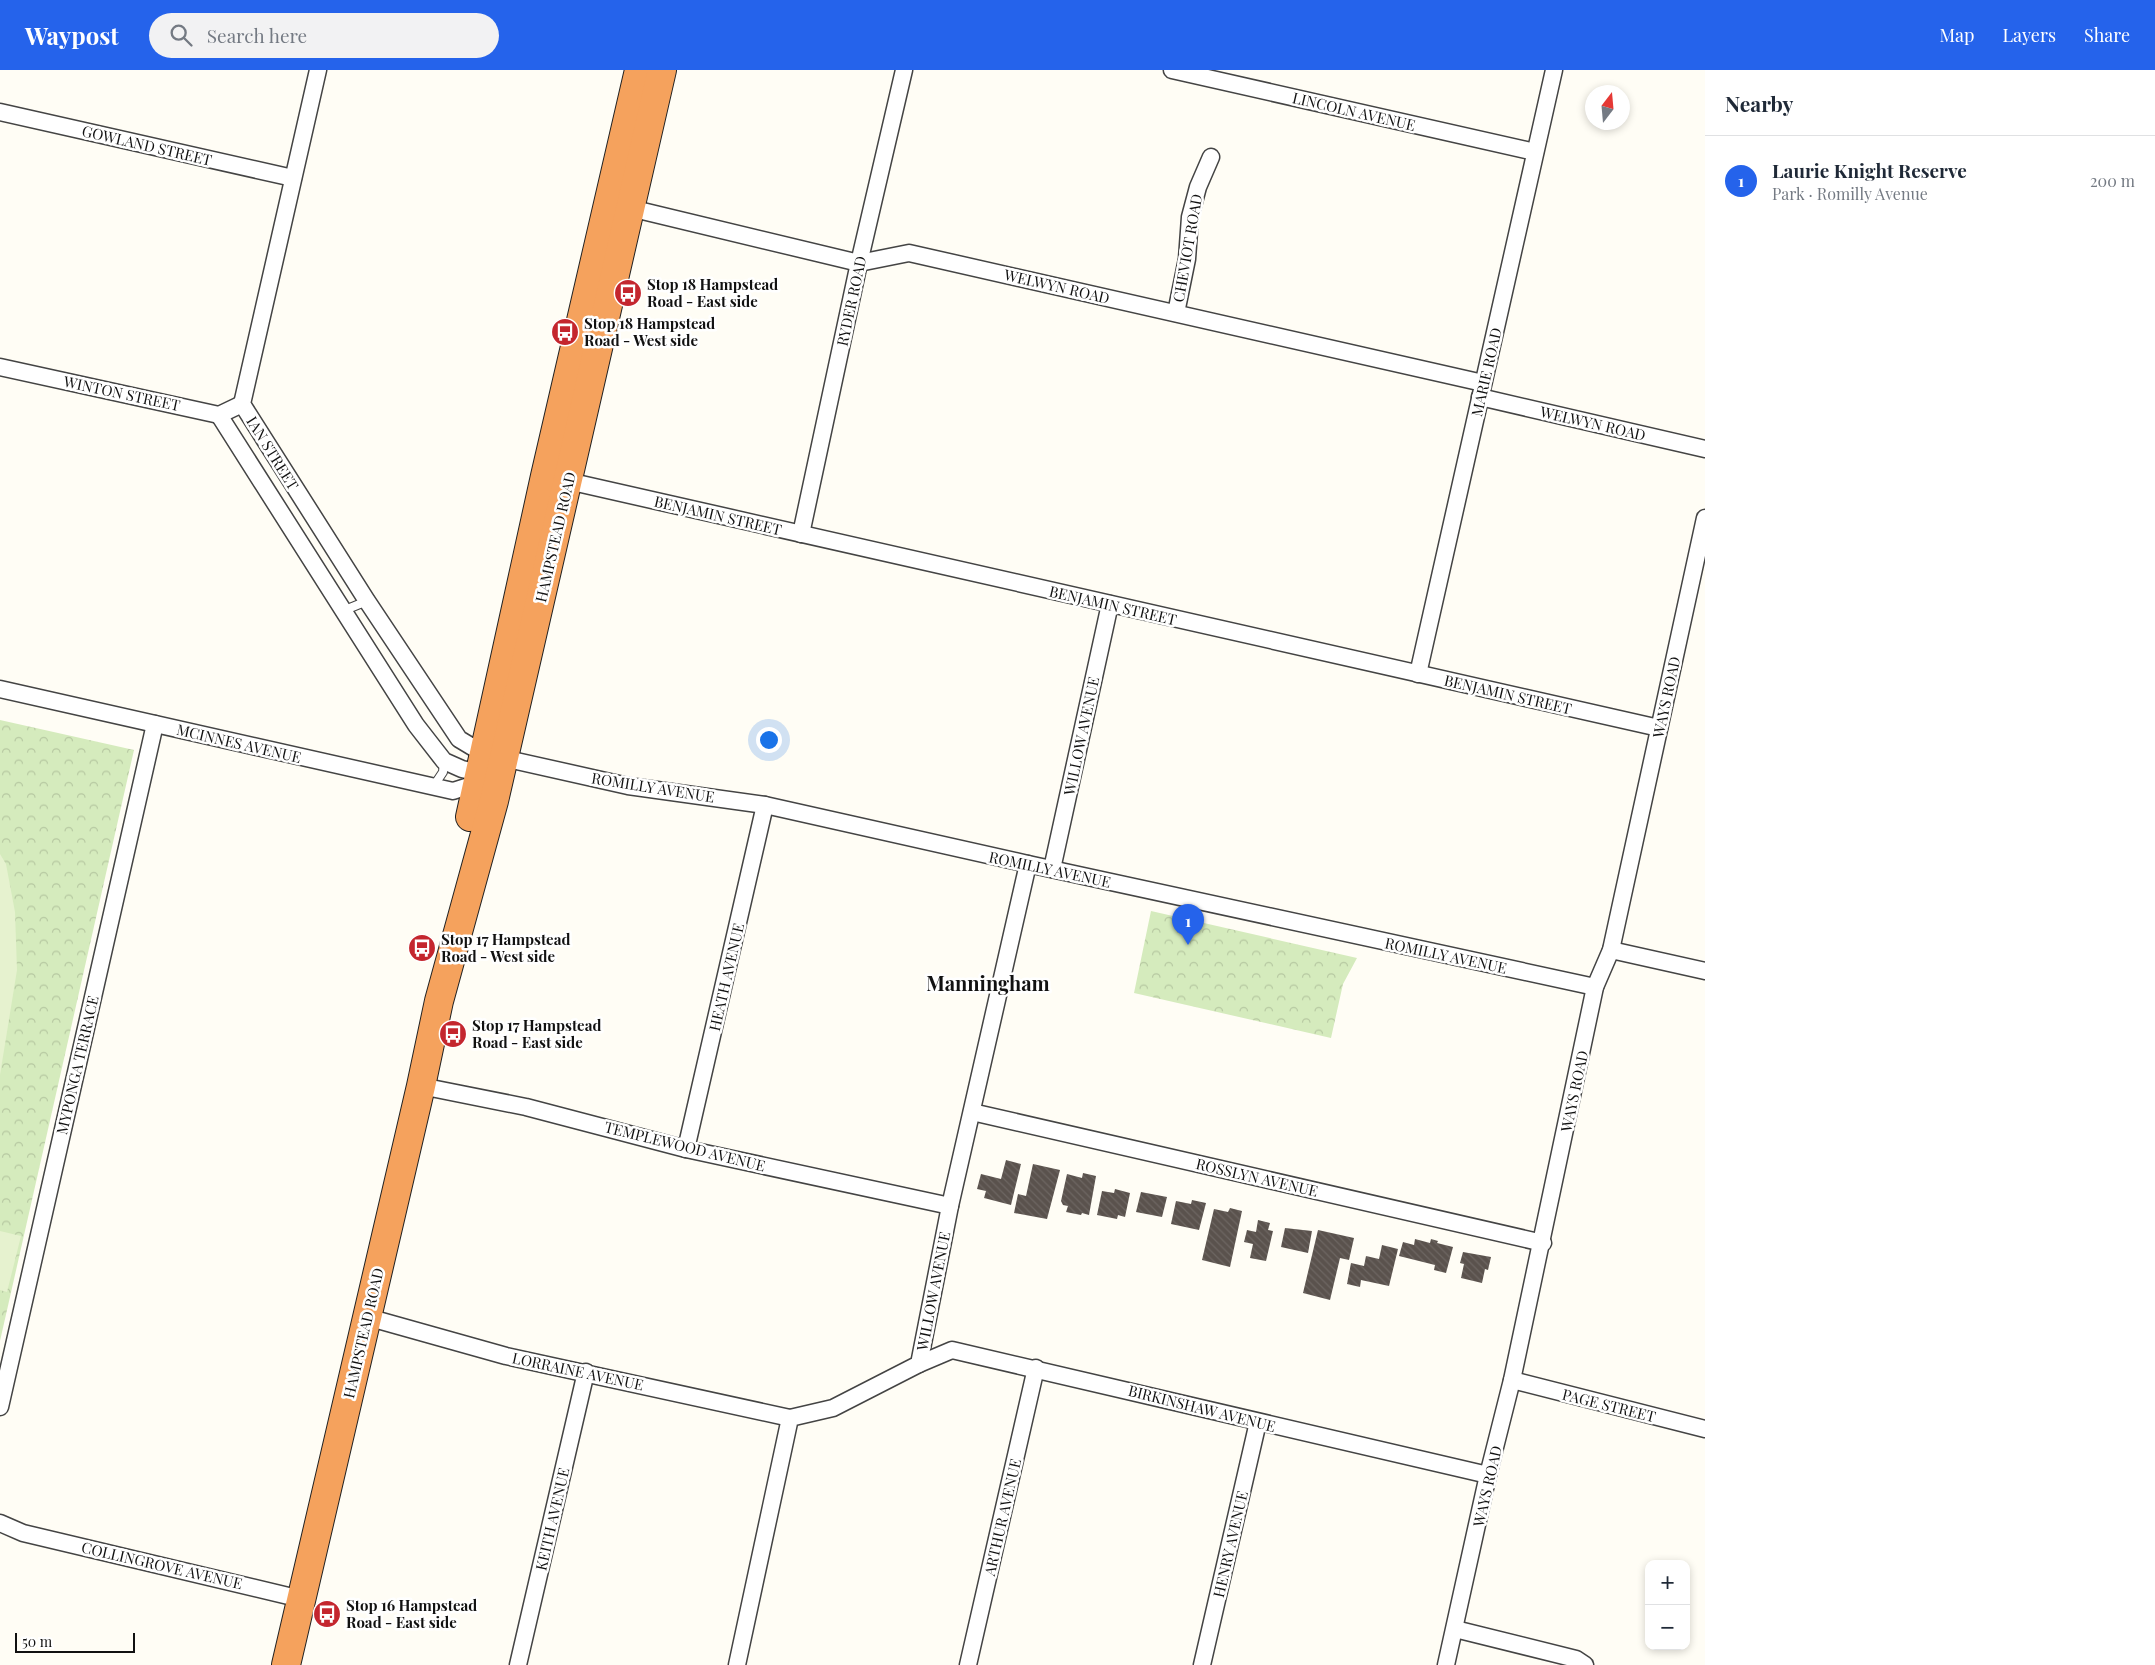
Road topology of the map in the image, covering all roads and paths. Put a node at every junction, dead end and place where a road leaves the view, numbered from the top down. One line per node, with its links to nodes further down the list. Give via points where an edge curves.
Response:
1 (318, 70): 11 (street, IAN STREET)
2 (639, 70): 12 (highway, HAMPSTEAD ROAD)
3 (662, 70): 12 (highway, HAMPSTEAD ROAD)
4 (904, 70): 13 (street, RYDER ROAD)
5 (1172, 70): 7 (street, LINCOLN AVENUE)
6 (1554, 70): 9 (street, MARIE ROAD)
7 (1229, 76): 9 (street, LINCOLN AVENUE)
8 (0, 112): 11 (street, GOWLAND STREET)
9 (1535, 152): 16 (street, MARIE ROAD)
10 (1211, 157): 14 (street, CHEVIOT ROAD, via 1198,187 1190,218 1187,259)
11 (293, 178): 17 (street, IAN STREET)
12 (619, 206): 13 (street, WELWYN ROAD); 20 (highway, HAMPSTEAD ROAD)
13 (859, 263): 14 (street, WELWYN ROAD, via 909,252); 22 (street, RYDER ROAD)
14 (1176, 313): 16 (street, WELWYN ROAD)
15 (0, 366): 18 (street, WINTON STREET)
16 (1482, 390): 19 (street, WELWYN ROAD); 27 (street, MARIE ROAD)
17 (242, 404): 18 (street); 24 (street, IAN STREET)
18 (219, 415): 26 (street, IAN STREET)
19 (1705, 449)
20 (557, 478): 22 (street, BENJAMIN STREET); 32 (highway, HAMPSTEAD ROAD)
21 (1705, 518): 23 (street, WAYS ROAD)
22 (802, 534): 25 (street, BENJAMIN STREET)
23 (1699, 573): 30 (street, WAYS ROAD)
24 (366, 601): 26 (lane); 32 (street, IAN STREET, via 459,738)
25 (1110, 604): 27 (street, BENJAMIN STREET); 36 (street, WILLOW AVENUE)
26 (345, 610): 31 (street, IAN STREET, via 416,725)
27 (1418, 674): 30 (street, BENJAMIN STREET)
28 (0, 689): 29 (street, MCINNES AVENUE)
29 (155, 724): 33 (street, MCINNES AVENUE); 50 (street, MYPONGA TERRACE)
30 (1659, 728): 37 (street, WAYS ROAD)
31 (444, 761): 32 (street, via 462,769); 33 (lane, via 443,772)
32 (488, 774): 33 (street, MCINNES AVENUE, via 452,791); 34 (street, ROMILLY AVENUE, via 628,786); 40 (highway, HAMPSTEAD ROAD)
33 (433, 787)
34 (765, 805): 35 (street, ROMILLY AVENUE); 42 (street, HEATH AVENUE)
35 (1028, 864): 36 (street, ROMILLY AVENUE); 41 (street, WILLOW AVENUE)
36 (1052, 869): 39 (street, ROMILLY AVENUE)
37 (1611, 950): 38 (street); 39 (street, WAYS ROAD)
38 (1705, 971)
39 (1595, 987): 44 (street, WAYS ROAD)
40 (421, 1086): 42 (street, TEMPLEWOOD AVENUE, via 545,1111); 45 (highway, HAMPSTEAD ROAD)
41 (972, 1112): 43 (street, WILLOW AVENUE); 44 (street, ROSSLYN AVENUE)
42 (686, 1149): 43 (street, TEMPLEWOOD AVENUE)
43 (950, 1206): 46 (street, WILLOW AVENUE)
44 (1542, 1243): 49 (street, WAYS ROAD)
45 (367, 1318): 48 (street, LORRAINE AVENUE, via 506,1356); 58 (highway, HAMPSTEAD ROAD)
46 (919, 1364): 47 (street, BIRKINSHAW AVENUE, via 952,1350); 51 (street, WILLOW AVENUE, via 833,1408)
47 (1036, 1368): 52 (street, BIRKINSHAW AVENUE); 63 (street, ARTHUR AVENUE)
48 (586, 1372): 51 (street, LORRAINE AVENUE); 61 (street, KEITH AVENUE)
49 (1512, 1380): 53 (street, PAGE STREET); 54 (street, WAYS ROAD)
50 (0, 1406)
51 (790, 1418): 62 (street)
52 (1258, 1422): 54 (street, BIRKINSHAW AVENUE); 64 (street, HENRY AVENUE)
53 (1705, 1429)
54 (1488, 1476): 59 (street, WAYS ROAD)
55 (0, 1523): 57 (street, COLLINGROVE AVENUE)
56 (0, 1532): 57 (street, COLLINGROVE AVENUE)
57 (23, 1533): 58 (street, COLLINGROVE AVENUE)
58 (301, 1599): 60 (highway, HAMPSTEAD ROAD)
59 (1455, 1629): 65 (street, WAYS ROAD); 66 (street, via 1576,1659)
60 (286, 1665)
61 (518, 1665)
62 (737, 1665)
63 (968, 1665)
64 (1202, 1665)
65 (1446, 1665)
66 (1585, 1665)

